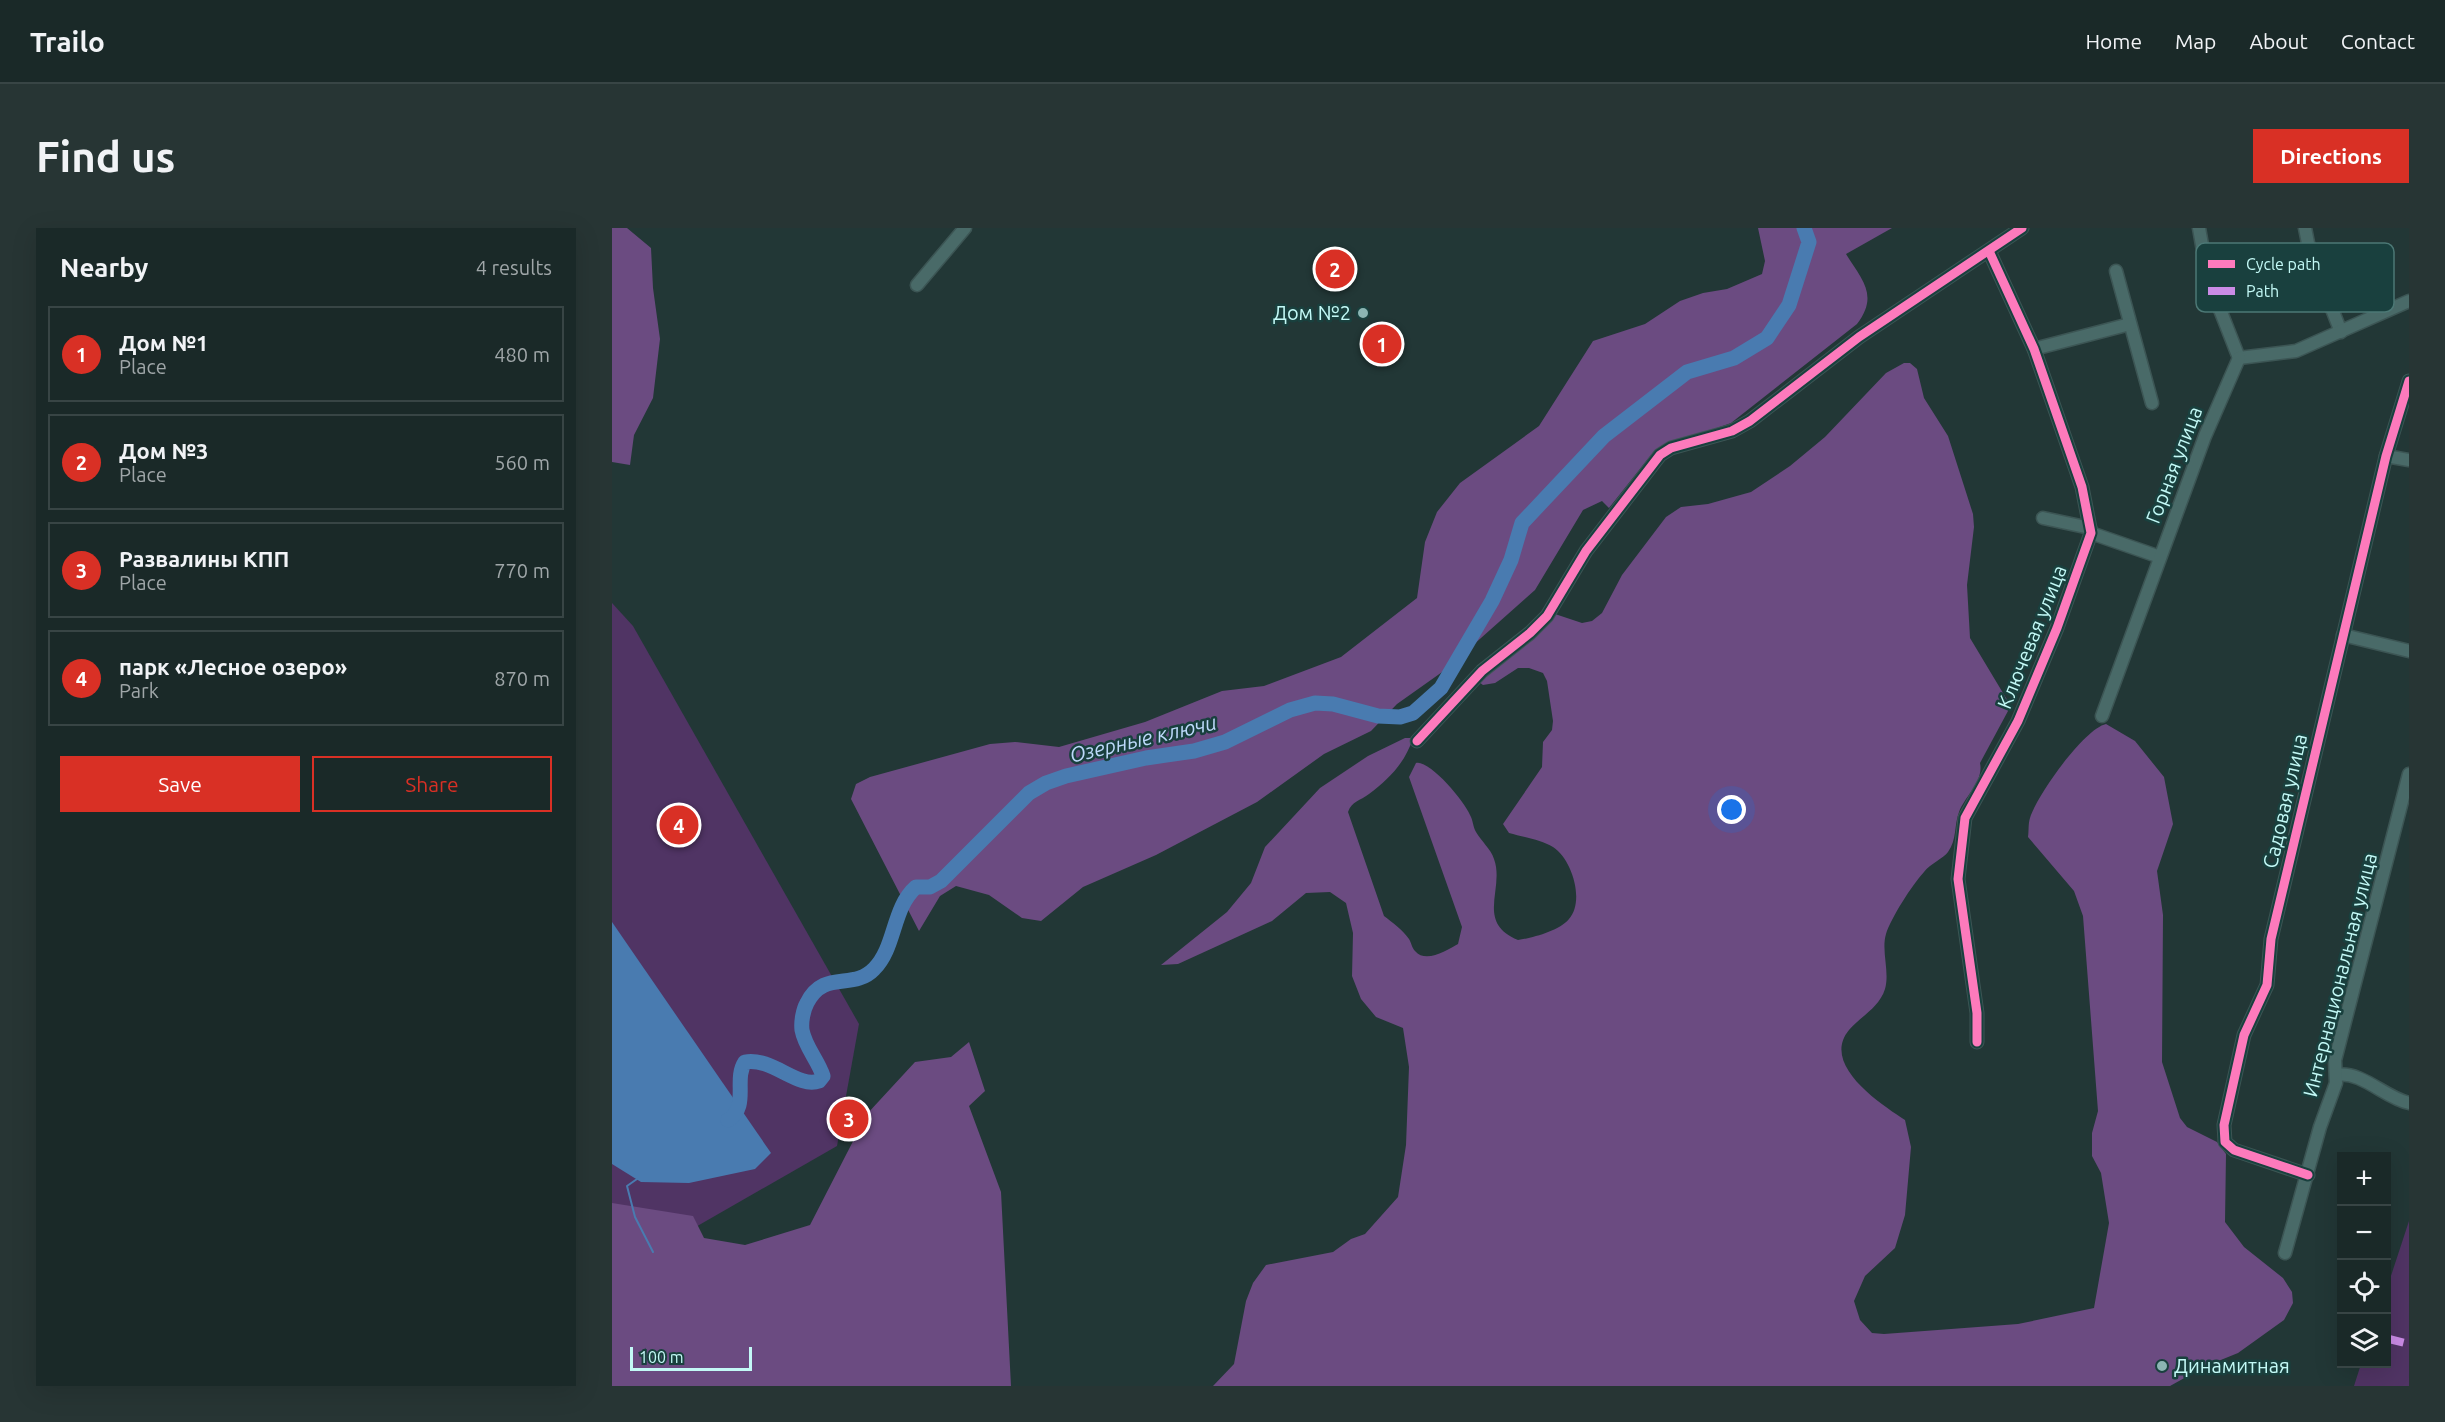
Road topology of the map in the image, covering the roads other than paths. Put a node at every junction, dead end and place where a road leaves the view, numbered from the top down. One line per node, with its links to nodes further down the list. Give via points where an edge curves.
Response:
1 (965, 228): 9 (street)
2 (2022, 228): 7 (street)
3 (2199, 228): 5 (street)
4 (2305, 228): 6 (street)
5 (2202, 243)
6 (2308, 243)
7 (1989, 251): 17 (street); 29 (street, via 1858,337 1750,421 1660,455 1586,551 1547,616 1496,658)
8 (2116, 271): 15 (street)
9 (917, 285)
10 (2409, 301): 11 (street)
11 (2394, 308)
12 (2221, 312): 18 (street)
13 (2333, 312): 16 (street)
14 (2385, 312): 16 (street)
15 (2130, 324): 17 (street); 20 (street)
16 (2341, 332): 18 (street, via 2296,351)
17 (2034, 349): 24 (street, via 2082,487)
18 (2239, 358): 25 (street, Горная улица, via 2220,397)
19 (2409, 381): 21 (street, Садовая улица)
20 (2152, 403)
21 (2386, 456): 22 (street); 26 (street, Садовая улица)
22 (2409, 460)
23 (2043, 518): 24 (street)
24 (2090, 531): 25 (street); 31 (street, Ключевая улица, via 2057,628 2018,721 1965,818 1958,879 1977,1013)
25 (2160, 557): 28 (street, Горная улица)
26 (2343, 634): 27 (street); 34 (street, Садовая улица, via 2271,939 2267,985 2244,1035 2223,1125 2225,1142 2234,1150)
27 (2409, 651)
28 (2102, 716)
29 (1417, 741)
30 (2409, 774): 32 (street, Интернациональная улица, via 2336,1060)
31 (1977, 1042)
32 (2337, 1075): 33 (street, via 2350,1075); 34 (street, Интернациональная улица)
33 (2409, 1103)
34 (2308, 1174): 35 (street, Интернациональная улица)
35 (2285, 1253)

